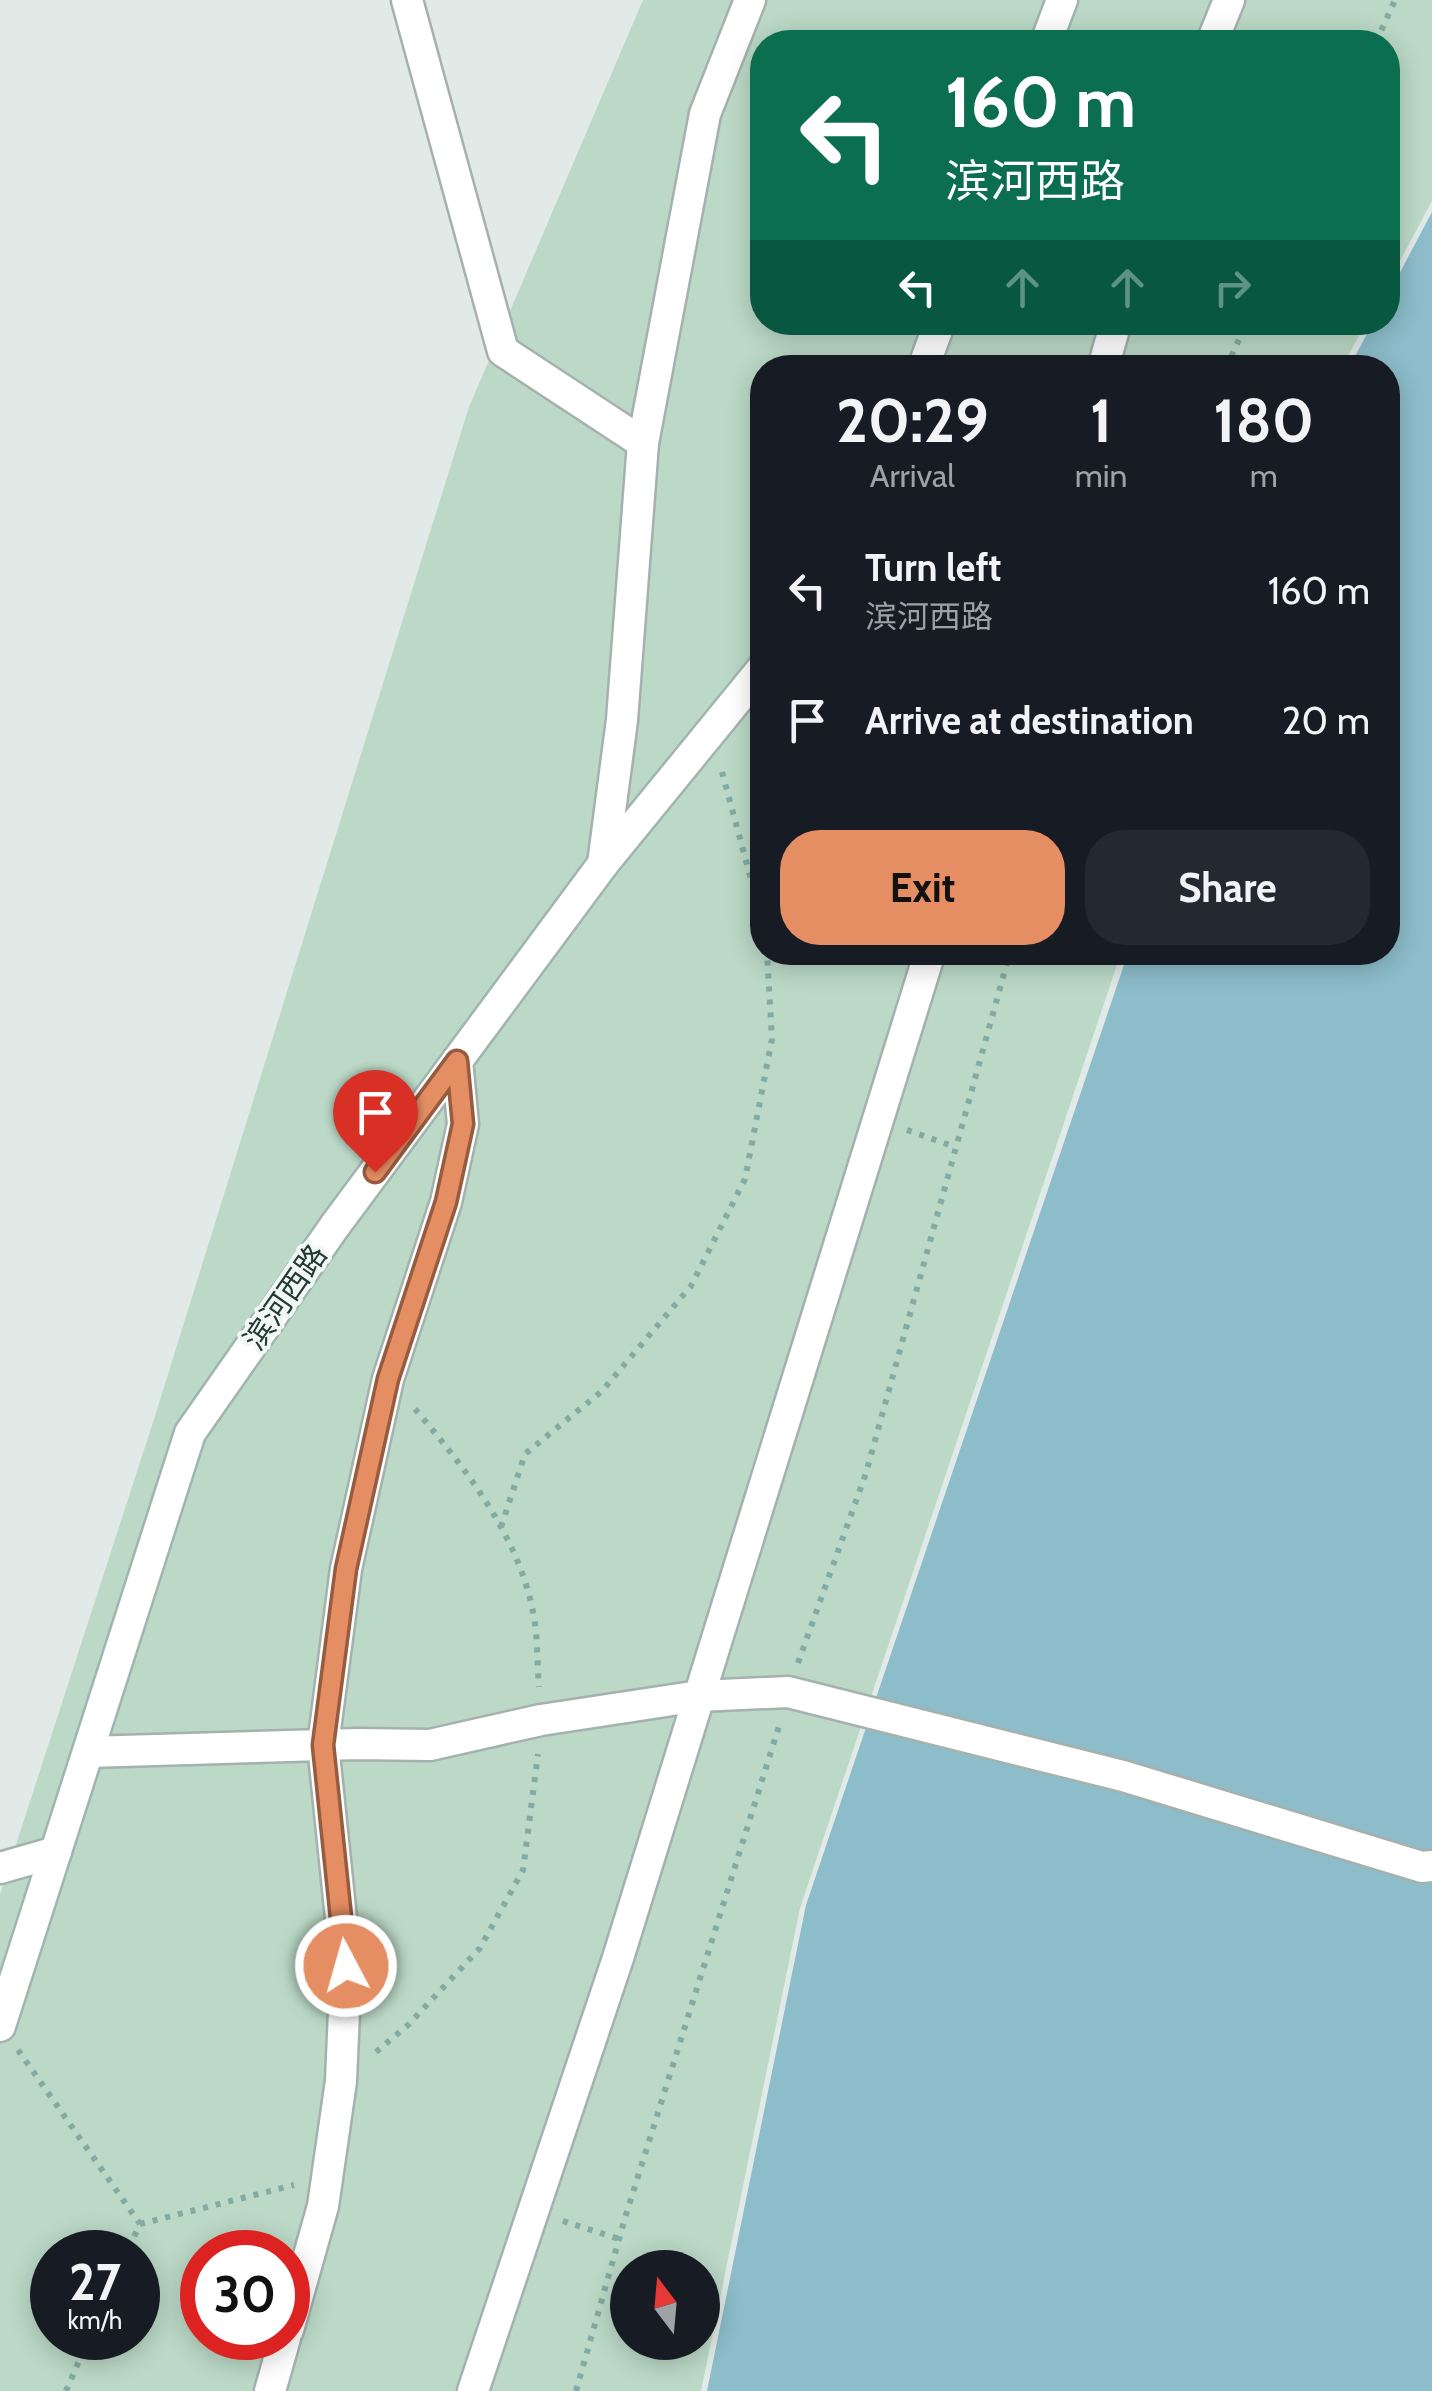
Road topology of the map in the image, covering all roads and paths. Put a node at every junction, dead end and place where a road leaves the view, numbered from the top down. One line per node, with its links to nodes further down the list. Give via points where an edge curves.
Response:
1 (407, 0): 9 (street, via 502,351)
2 (750, 0): 9 (street, via 705,114)
3 (1062, 0): 6 (street)
4 (1229, 0): 7 (street)
5 (1395, 0): 8 (path)
6 (1051, 30)
7 (1217, 30)
8 (1381, 30)
9 (643, 443): 12 (street, via 622,720)
10 (750, 683): 11 (street, 滨河西路)
11 (710, 732): 12 (street, 滨河西路); 13 (path)
12 (603, 864): 16 (street, 滨河西路)
13 (750, 877)
14 (767, 965): 19 (path, via 772,1039 745,1179 692,1286 602,1391 526,1454)
15 (926, 965): 17 (street)
16 (457, 1061): 21 (street, via 463,1124 446,1202 388,1379 346,1569); 22 (street, 滨河西路, via 190,1433)
17 (878, 1119): 18 (path); 20 (street)
18 (955, 1147)
19 (501, 1528)
20 (699, 1696): 21 (street, via 541,1720 430,1746); 24 (street, via 788,1692 1123,1776); 28 (street)
21 (323, 1745): 22 (street); 27 (street, via 346,1966 341,2081)
22 (88, 1752): 23 (street, 滨河西路)
23 (56, 1852): 25 (street); 26 (street, 滨河西路)
24 (1427, 1866)
25 (0, 1868)
26 (0, 2026): 29 (path)
27 (327, 2176): 29 (path); 32 (street)
28 (534, 2211): 31 (path); 37 (street)
29 (140, 2224): 30 (path)
30 (137, 2230)
31 (619, 2239)
32 (310, 2252)
33 (80, 2360): 35 (path)
34 (279, 2360): 36 (street)
35 (66, 2391)
36 (270, 2391)
37 (473, 2391)

